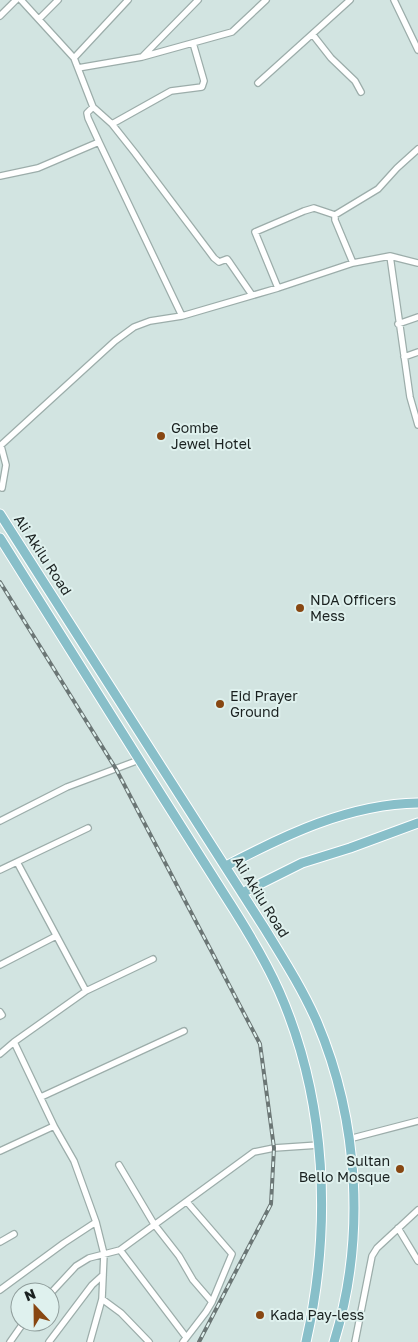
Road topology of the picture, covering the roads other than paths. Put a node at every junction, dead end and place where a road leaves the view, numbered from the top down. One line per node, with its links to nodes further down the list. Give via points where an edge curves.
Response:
1 (16, 0): 9 (street)
2 (21, 0): 10 (street)
3 (58, 0): 10 (street)
4 (128, 0): 15 (street)
5 (198, 0): 14 (street)
6 (266, 0): 12 (street, via 232,32)
7 (350, 0): 11 (street)
8 (394, 0): 13 (street)
9 (0, 16)
10 (39, 19): 15 (street)
11 (313, 35): 17 (street); 18 (street, via 331,58 355,80)
12 (193, 43): 14 (street); 20 (street, via 204,82 202,87 171,90)
13 (418, 50)
14 (142, 57): 16 (street)
15 (74, 58): 16 (street)
16 (78, 68): 19 (street)
17 (258, 83)
18 (361, 92)
19 (93, 107): 20 (street); 21 (street, via 87,113)
20 (112, 124): 29 (street, via 214,258 219,262 227,259)
21 (99, 142): 23 (street, via 38,168); 30 (street)
22 (418, 149): 24 (street, via 378,190)
23 (0, 176)
24 (335, 215): 26 (street, via 334,220); 28 (street, via 314,208 255,232)
25 (390, 256): 26 (street); 27 (street); 32 (street)
26 (353, 263): 28 (street)
27 (418, 263)
28 (278, 288): 29 (street)
29 (252, 295): 30 (street)
30 (182, 316): 36 (street, via 134,327)
31 (418, 317): 32 (street)
32 (398, 324): 34 (street)
33 (418, 352): 34 (street)
34 (404, 357): 35 (street)
35 (418, 425)
36 (1, 446): 37 (street, via 6,464)
37 (2, 488)
38 (0, 514): 46 (main road, Ali Akilu Road)
39 (0, 538): 40 (main road, Ali Akilu Road)
40 (139, 760): 42 (street, via 67,787); 62 (main road, Ali Akilu Road, via 242,923 279,990 302,1054)
41 (418, 803): 46 (main road, via 379,806 328,819)
42 (0, 821)
43 (418, 823): 48 (main road, via 302,863)
44 (88, 828): 45 (street)
45 (17, 862): 47 (street); 49 (street)
46 (226, 866): 48 (main road, Ali Akilu Road)
47 (0, 870)
48 (242, 893): 61 (main road, Ali Akilu Road, via 292,973 317,1024 333,1070)
49 (56, 936): 51 (street); 52 (street)
50 (153, 959): 52 (street)
51 (0, 965)
52 (86, 991): 56 (street)
53 (0, 1012): 54 (street)
54 (0, 1016)
55 (184, 1031): 58 (street)
56 (14, 1042): 57 (street); 58 (street)
57 (0, 1054)
58 (41, 1097): 60 (street)
59 (418, 1122): 61 (street)
60 (54, 1126): 63 (street); 67 (street, via 74,1161)
61 (349, 1140): 85 (main road, Ali Akilu Road, via 354,1205 352,1248)
62 (319, 1145): 65 (street, via 254,1152); 84 (main road, Ali Akilu Road, via 321,1226 318,1273)
63 (0, 1151)
64 (119, 1165): 68 (street)
65 (187, 1202): 68 (street); 79 (street, via 232,1254)
66 (418, 1210): 69 (street)
67 (96, 1222): 73 (street); 77 (street)
68 (154, 1224): 72 (street); 79 (street)
69 (398, 1228): 74 (street); 86 (street, via 372,1256)
70 (14, 1234): 71 (street)
71 (0, 1242)
72 (120, 1250): 73 (street); 80 (street)
73 (104, 1254): 75 (street); 76 (street, via 88,1258)
74 (418, 1261)
75 (102, 1275): 78 (street); 82 (street)
76 (60, 1283)
77 (0, 1290)
78 (102, 1299): 81 (street); 83 (street)
79 (212, 1302): 80 (street)
80 (185, 1340)
81 (92, 1341)
82 (49, 1342)
83 (149, 1342)
84 (306, 1342)
85 (334, 1342)
86 (355, 1342)

